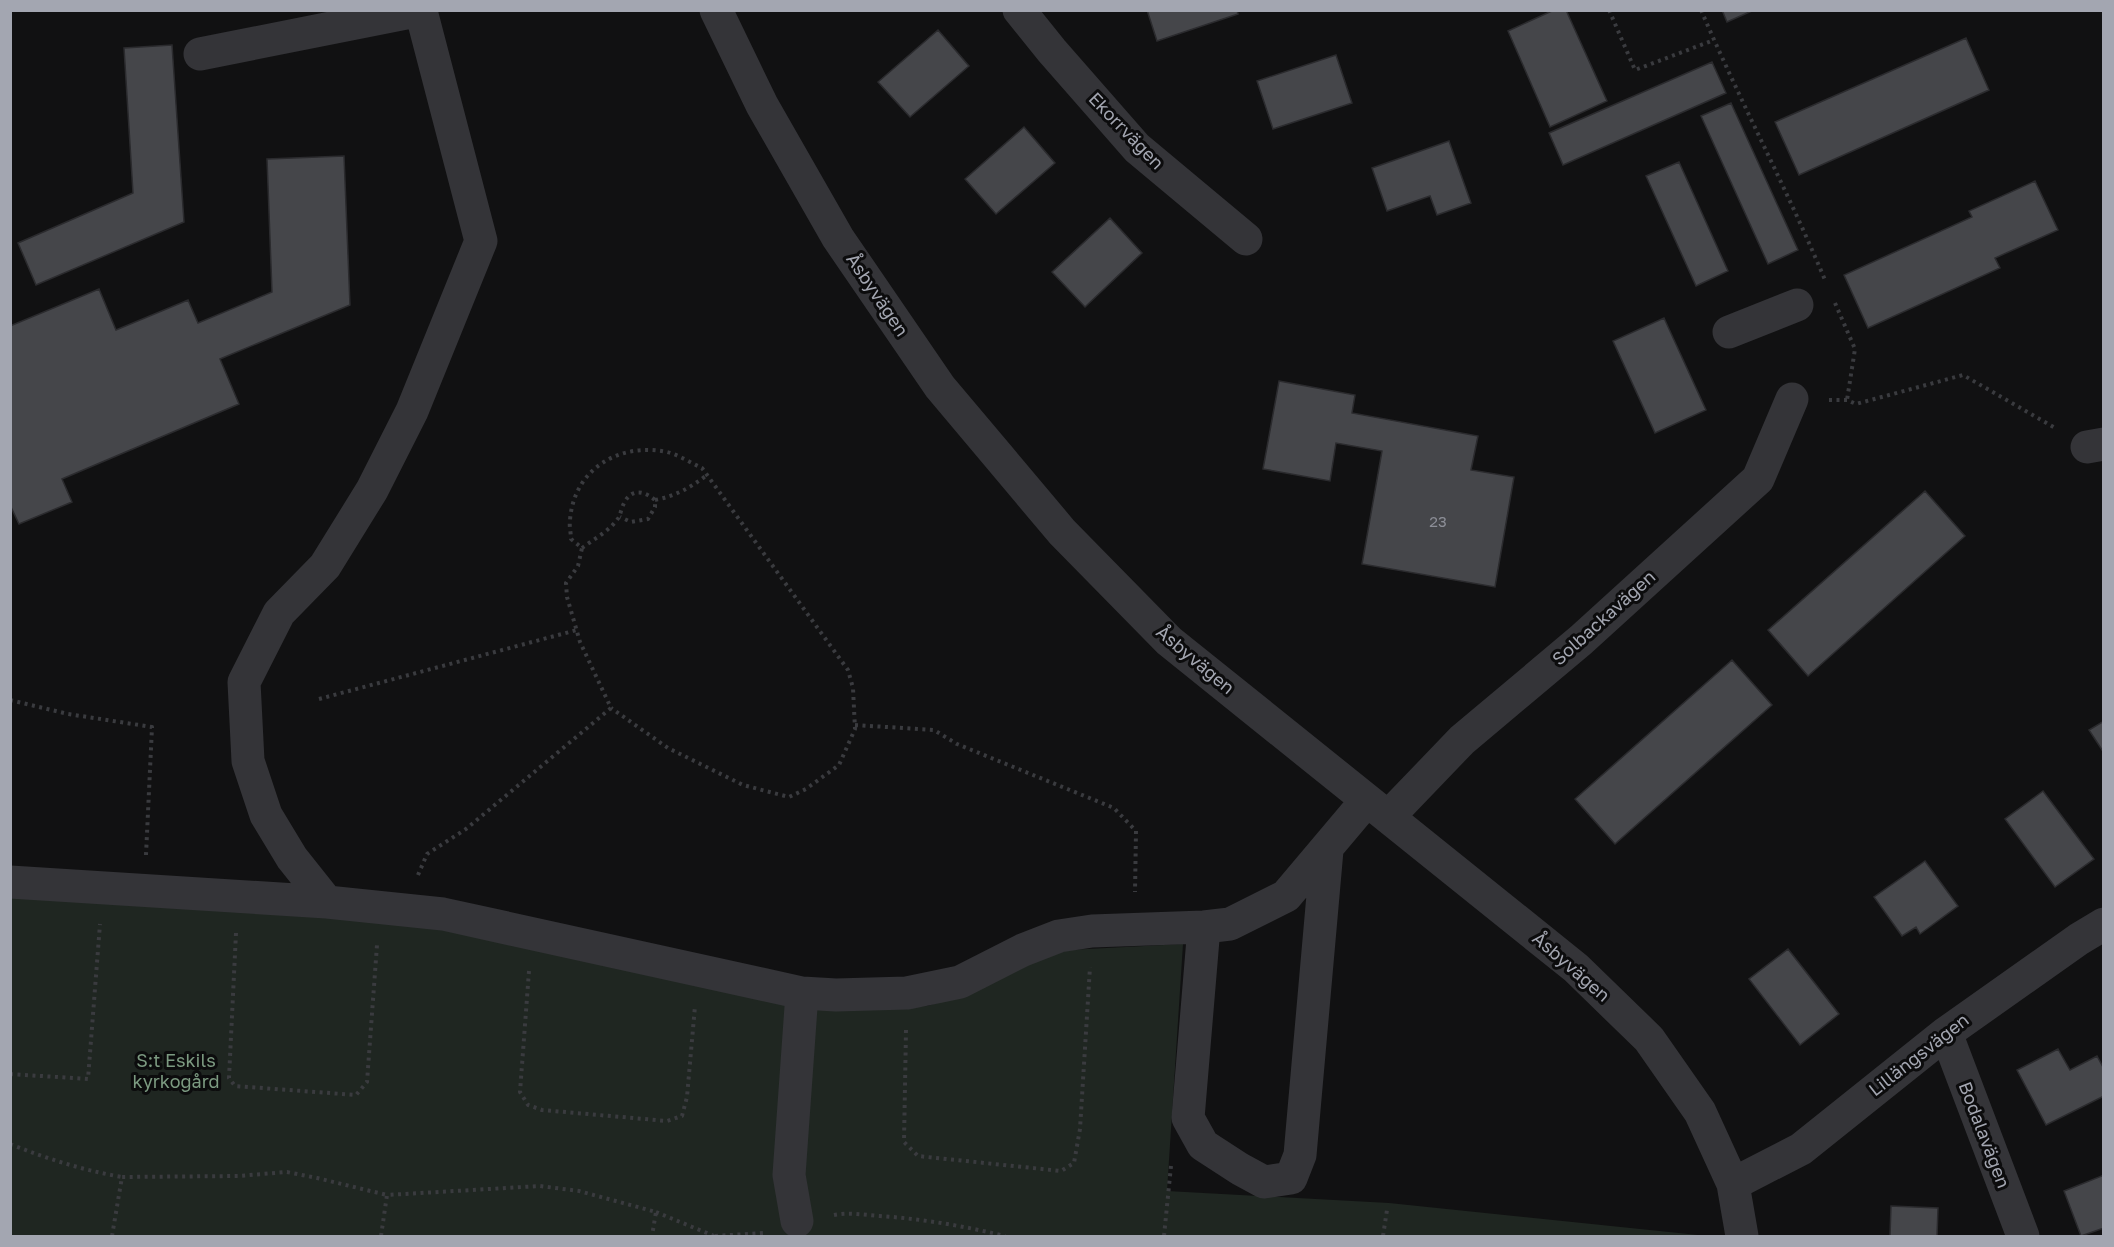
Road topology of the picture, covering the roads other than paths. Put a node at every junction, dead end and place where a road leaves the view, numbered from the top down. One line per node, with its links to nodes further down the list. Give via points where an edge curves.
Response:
1 (421, 10): 4 (street); 12 (street, via 481,241 412,411 372,490 325,566 279,613 244,682 248,761 266,815 292,858)
2 (716, 10): 9 (street, Åsbyvägen, via 762,105 838,238 940,387 1062,532 1169,641)
3 (1019, 10): 5 (street, Ekorrvägen, via 1137,148)
4 (200, 54)
5 (1246, 239)
6 (1797, 305): 7 (street)
7 (1729, 332)
8 (1792, 399): 9 (street, Solbackavägen, via 1758,479 1581,640)
9 (1378, 809): 10 (street, Solbackavägen); 17 (street, Åsbyvägen, via 1576,968 1649,1039 1700,1112)
10 (1327, 850): 14 (street, Solbackavägen, via 1286,896 1230,924); 14 (street, via 1300,1155 1291,1178 1264,1182 1240,1169 1203,1145 1188,1118)
11 (10, 882): 12 (street, Solbackavägen)
12 (327, 902): 15 (street, Solbackavägen, via 443,914)
13 (2103, 924): 16 (street, Lillängsvägen)
14 (1204, 927): 15 (street, Solbackavägen, via 1059,936 960,982 907,993)
15 (802, 993): 18 (street, via 789,1175)
16 (1946, 1033): 17 (street, Lillängsvägen, via 1801,1149); 20 (street, Bodalavägen)
17 (1733, 1184): 19 (street, Åsbyvägen)
18 (797, 1221)
19 (1742, 1236)
20 (2023, 1236)

